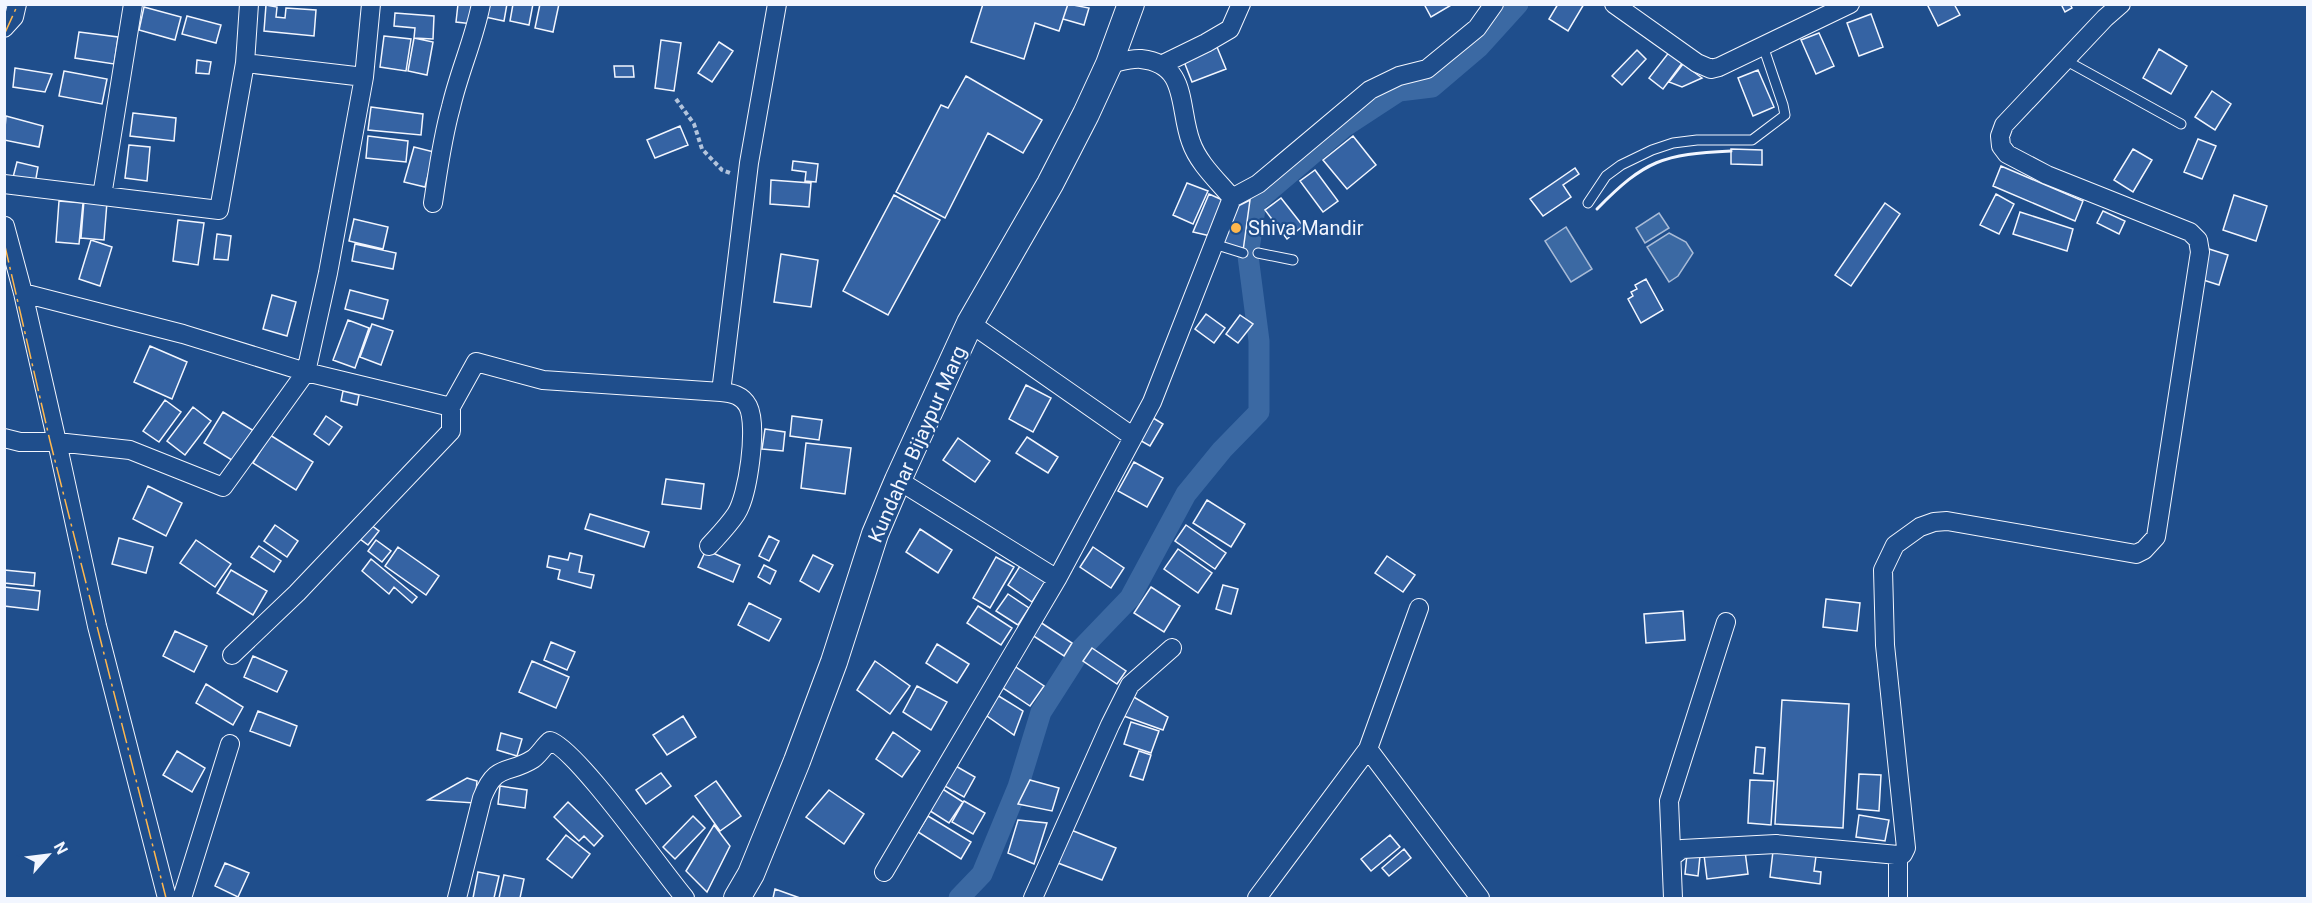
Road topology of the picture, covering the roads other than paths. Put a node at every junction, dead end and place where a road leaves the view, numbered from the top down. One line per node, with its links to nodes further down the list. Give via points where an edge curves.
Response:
1 (17, 4): 13 (street, via 14,16)
2 (133, 4): 22 (street)
3 (249, 4): 16 (street)
4 (371, 4): 19 (street)
5 (481, 4): 24 (street, via 451,107)
6 (777, 4): 34 (street, via 747,182)
7 (1131, 4): 17 (main road, Kundahar Bijaypur Marg)
8 (1241, 4): 18 (street, via 1230,29)
9 (1494, 4): 23 (street, via 1477,28 1427,69 1399,76 1370,90 1258,184)
10 (1614, 4): 14 (street, via 1711,69)
11 (1850, 4): 14 (street)
12 (2121, 4): 15 (street)
13 (4, 28)
14 (1763, 46): 25 (lane, via 1785,115 1752,140 1697,140 1652,150 1606,176)
15 (2065, 60): 20 (lane); 48 (street, via 2004,125 2001,146 2007,154 2047,175 2190,232 2198,240 2200,252 2156,537 2136,554 1947,521 1920,527 1895,545 1883,570 1885,645 1906,848)
16 (245, 63): 19 (street); 22 (street, via 219,210)
17 (1109, 64): 18 (street, via 1140,59); 32 (main road, Kundahar Bijaypur Marg, via 1050,184)
18 (1162, 64): 23 (street, via 1176,76 1196,153)
19 (364, 77): 33 (street)
20 (2181, 124)
21 (4, 184): 22 (street)
22 (102, 196)
23 (1232, 198): 27 (street)
24 (433, 203)
25 (1588, 203)
26 (5, 226): 31 (street)
27 (1214, 244): 28 (lane); 36 (street, via 1152,402)
28 (1243, 253)
29 (1258, 253): 30 (lane)
30 (1293, 260)
31 (23, 293): 33 (street, via 183,334); 38 (street)
32 (970, 323): 36 (street); 39 (main road, Kundahar Bijaypur Marg)
33 (306, 372): 35 (street); 38 (street, via 223,487 129,450)
34 (721, 392): 35 (street, via 543,380 476,362); 40 (street, via 737,394 747,404 753,420 751,462 737,513)
35 (451, 407): 45 (street, via 451,431 297,593)
36 (1132, 436): 41 (street)
37 (4, 438): 38 (street)
38 (57, 442): 51 (street, via 97,626)
39 (898, 480): 41 (street); 55 (main road, Kundahar Bijaypur Marg, via 875,534 834,662 796,761 751,874)
40 (709, 546)
41 (1057, 579): 50 (street)
42 (1419, 608): 47 (street)
43 (1726, 622): 49 (street, via 1669,801)
44 (1172, 648): 56 (street, via 1130,685)
45 (232, 655)
46 (230, 744): 52 (street)
47 (1368, 749): 57 (street); 58 (street)
48 (1898, 855): 49 (street, via 1776,844 1682,849); 60 (street)
49 (1673, 856): 59 (street)
50 (884, 872)
51 (167, 898)
52 (182, 898)
53 (457, 898): 54 (street, via 488,782 498,772 534,758 550,741 582,767)
54 (684, 898)
55 (737, 898)
56 (1033, 898)
57 (1257, 898)
58 (1480, 898)
59 (1673, 898)
60 (1898, 898)

